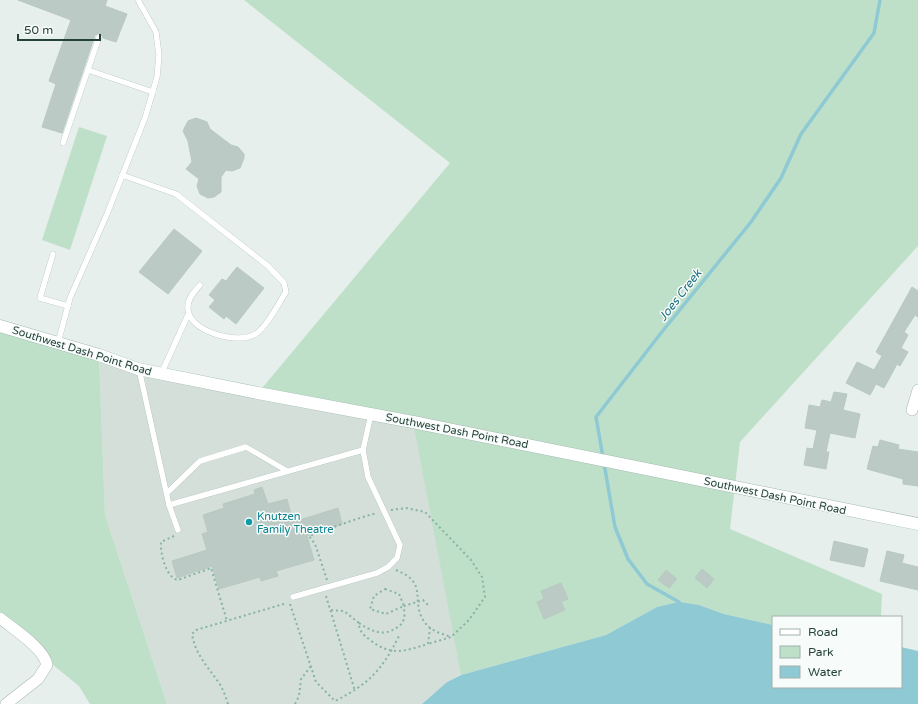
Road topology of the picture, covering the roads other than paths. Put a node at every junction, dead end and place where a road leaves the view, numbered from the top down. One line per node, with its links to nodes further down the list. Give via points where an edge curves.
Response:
1 (138, 0): 4 (lane, via 156,32 157,77)
2 (99, 37): 3 (lane)
3 (88, 70): 4 (lane); 5 (lane)
4 (153, 92): 6 (lane)
5 (63, 143)
6 (122, 175): 9 (lane); 10 (lane, via 176,194 268,266 284,283 286,292 257,334 244,338 211,333 195,325)
7 (53, 254): 9 (lane, via 40,298)
8 (200, 285): 10 (lane, via 189,301)
9 (68, 306): 12 (lane)
10 (188, 315): 14 (lane)
11 (0, 326): 12 (main road, Southwest Dash Point Road)
12 (58, 343): 13 (main road, Southwest Dash Point Road)
13 (138, 369): 14 (main road, Southwest Dash Point Road); 20 (lane)
14 (161, 374): 17 (main road, Southwest Dash Point Road)
15 (918, 390): 16 (street)
16 (912, 410)
17 (372, 414): 18 (lane); 22 (main road, Southwest Dash Point Road)
18 (363, 450): 19 (lane); 24 (lane, via 368,477 400,545 397,558 377,573)
19 (286, 471): 20 (lane, via 246,447 200,461); 21 (lane)
20 (167, 493): 21 (lane)
21 (169, 505): 23 (lane)
22 (918, 524)
23 (178, 530)
24 (293, 597)
25 (0, 618): 26 (street, via 43,654 47,668 38,679)
26 (6, 704)

